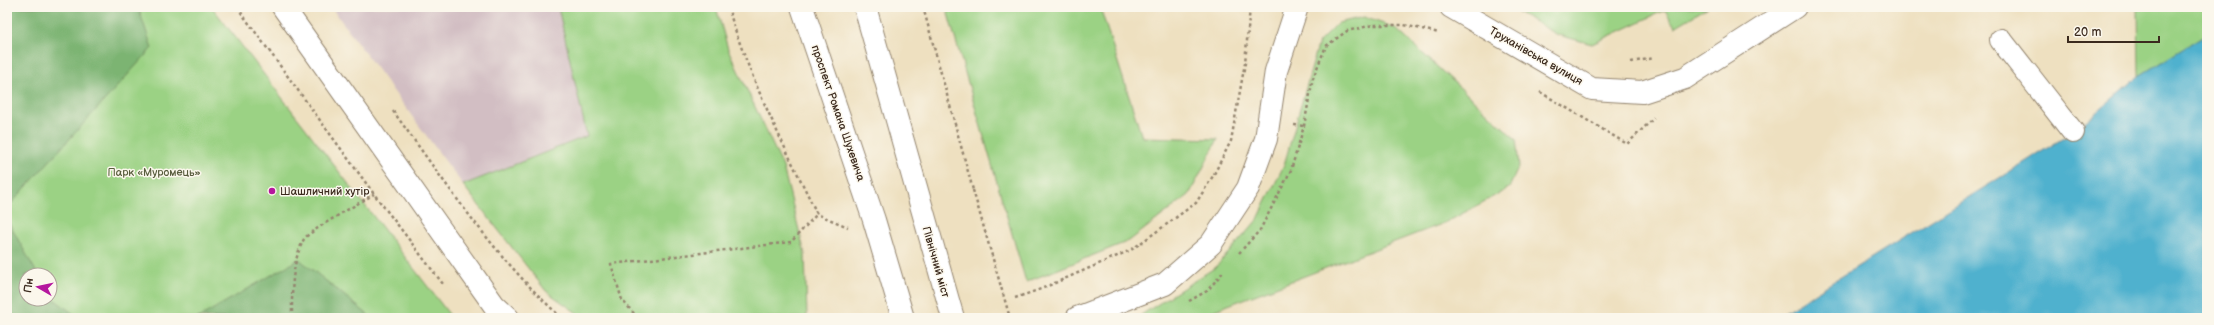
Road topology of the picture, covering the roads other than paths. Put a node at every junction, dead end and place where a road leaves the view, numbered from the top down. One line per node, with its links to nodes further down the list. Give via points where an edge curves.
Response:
1 (282, 7): 9 (street, via 494,305)
2 (802, 7): 10 (street, проспект Романа Шухевича, via 874,220)
3 (865, 7): 11 (street, Північний міст)
4 (1297, 7): 12 (street, via 1276,71 1266,139 1248,188 1211,244 1165,284)
5 (1451, 7): 6 (street, Труханівська вулиця, via 1592,89 1642,92 1685,78)
6 (1795, 7)
7 (2001, 40): 8 (street)
8 (2073, 132)
9 (508, 318)
10 (902, 318)
11 (953, 318)
12 (1077, 318)

